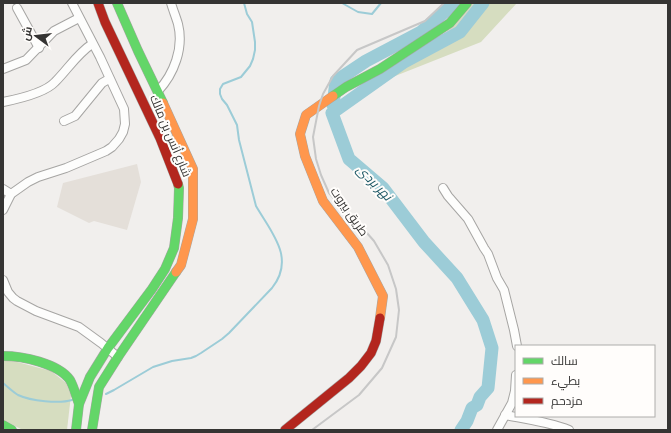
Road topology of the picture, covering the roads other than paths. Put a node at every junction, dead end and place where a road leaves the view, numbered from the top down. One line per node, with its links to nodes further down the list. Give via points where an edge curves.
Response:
1 (72, 3): 7 (street)
2 (98, 3): 21 (main road, شارع أنس بن مالك, via 160,138 179,188 174,248 165,269)
3 (117, 3): 12 (main road, شارع أنس بن مالك)
4 (171, 3): 12 (street, via 178,24 179,51 170,77)
5 (467, 3): 34 (main road, طريق بيروت, via 450,23 380,69 346,87 306,115 300,134 305,156 323,201 358,247 383,296 376,341 371,353 349,378)
6 (17, 8): 9 (street)
7 (79, 18): 8 (street); 9 (street, via 54,31)
8 (92, 44): 11 (street); 13 (street, via 84,49 54,83 19,99)
9 (39, 48): 10 (street, via 26,60)
10 (3, 69)
11 (109, 78): 14 (street, via 75,116); 17 (street, via 124,109 125,124 119,139 106,151 38,177)
12 (158, 90): 23 (main road, شارع أنس بن مالك, via 193,169 193,219 181,265)
13 (3, 102)
14 (64, 121)
15 (443, 188): 20 (street, via 468,219 488,254 504,290)
16 (3, 189): 17 (street)
17 (11, 194): 18 (street)
18 (3, 210)
19 (3, 280): 21 (street, via 12,298 36,311 79,327)
20 (517, 345)
21 (108, 348): 23 (street); 25 (main road, شارع أنس بن مالك, via 90,377)
22 (3, 356): 25 (main road, via 44,364 61,372 72,384)
23 (118, 357): 33 (main road, شارع أنس بن مالك, via 99,387)
24 (515, 391): 26 (street)
25 (79, 404): 32 (main road)
26 (505, 415): 27 (street); 30 (street)
27 (515, 417)
28 (516, 417): 35 (street)
29 (3, 425): 31 (main road)
30 (499, 429)
31 (12, 430)
32 (76, 430)
33 (92, 430)
34 (285, 430)
35 (569, 430)

